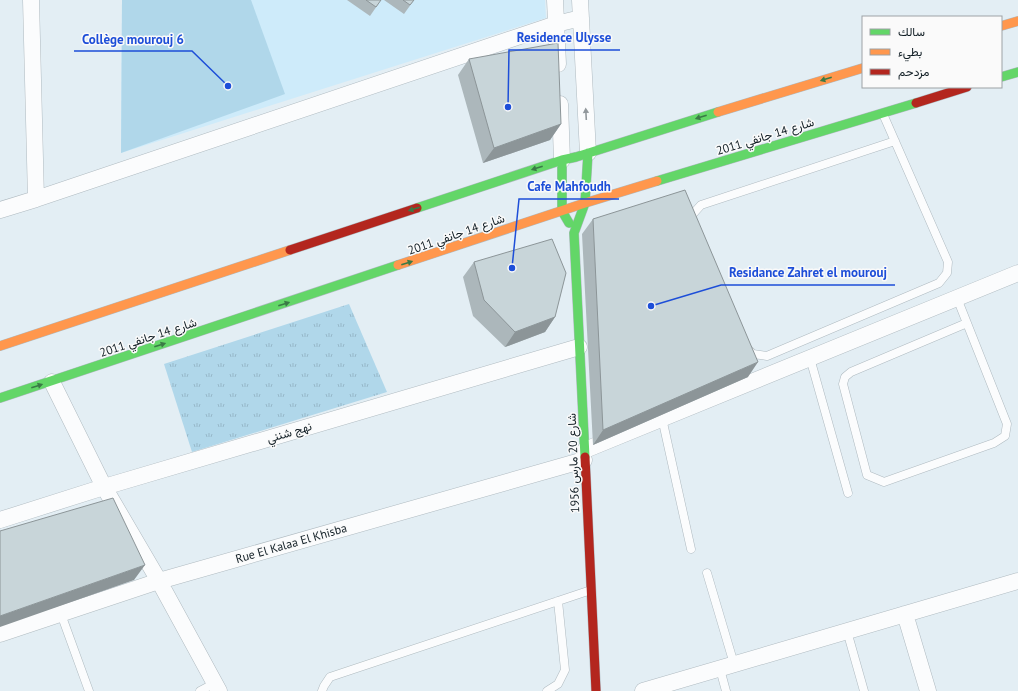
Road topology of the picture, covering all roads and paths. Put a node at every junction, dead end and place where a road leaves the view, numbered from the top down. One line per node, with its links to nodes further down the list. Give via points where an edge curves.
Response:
1 (31, 0): 16 (street)
2 (555, 0): 6 (street)
3 (580, 0): 4 (street)
4 (581, 18): 6 (street); 14 (street, one-way to 4)
5 (1018, 21): 7 (street)
6 (556, 24): 15 (street); 16 (street)
7 (1002, 26)
8 (862, 68): 14 (street, one-way to 14)
9 (1018, 72): 10 (street)
10 (1002, 77)
11 (964, 88): 12 (street, شارع 14 جانفي 2011)
12 (882, 113): 13 (lane); 17 (street, شارع 14 جانفي 2011)
13 (895, 141): 20 (lane, via 701,205 692,215); 25 (lane, via 948,262 947,273 939,284 767,356 753,354)
14 (588, 153): 15 (street); 17 (street, شارع 20 مارس 1956)
15 (562, 160): 19 (street); 26 (street, one-way to 26)
16 (36, 199): 18 (street)
17 (585, 203): 19 (street, شارع 14 جانفي 2011); 21 (street, شارع 20 مارس 1956)
18 (0, 210)
19 (562, 211): 21 (street, شارع 20 مارس 1956); 29 (street, شارع 14 جانفي 2011, one-way to 19)
20 (695, 231)
21 (574, 233): 27 (street, شارع 20 مارس 1956)
22 (1018, 273): 23 (street, Rue El Kalaa El Khisba)
23 (957, 298): 24 (lane); 28 (street, Rue El Kalaa El Khisba)
24 (967, 323): 24 (lane, via 851,372 845,377 843,384 867,475 884,482 994,443 1005,436 1007,424)
25 (742, 343)
26 (0, 346)
27 (579, 347): 32 (street, شارع 20 مارس 1956); 33 (street, نهج شنني)
28 (810, 358): 31 (street, Rue El Kalaa El Khisba); 34 (lane)
29 (52, 382): 30 (street, شارع 14 جانفي 2011, one-way to 29); 33 (street)
30 (0, 398)
31 (662, 418): 32 (street, Rue El Kalaa El Khisba); 36 (lane)
32 (585, 455): 38 (street, Rue El Kalaa El Khisba); 40 (street, شارع 20 مارس 1956)
33 (104, 487): 35 (street, نهج شنني); 38 (street)
34 (848, 493)
35 (0, 520)
36 (691, 549)
37 (707, 573): 46 (lane)
38 (159, 581): 42 (street, Rue El Kalaa El Khisba); 47 (street)
39 (1018, 581): 43 (street)
40 (591, 590): 41 (lane); 52 (street, شارع 20 مارس 1956)
41 (558, 601): 50 (lane, via 330,677); 51 (lane, via 565,670 558,684)
42 (61, 614): 45 (street, Rue El Kalaa El Khisba); 48 (lane)
43 (905, 614): 44 (street); 56 (street)
44 (847, 631): 46 (street); 55 (lane)
45 (0, 634)
46 (727, 666): 53 (street); 54 (lane)
47 (217, 687): 49 (lane)
48 (89, 691)
49 (200, 691)
50 (322, 691)
51 (547, 691)
52 (596, 691)
53 (643, 691)
54 (726, 691)
55 (864, 691)
56 (928, 691)

